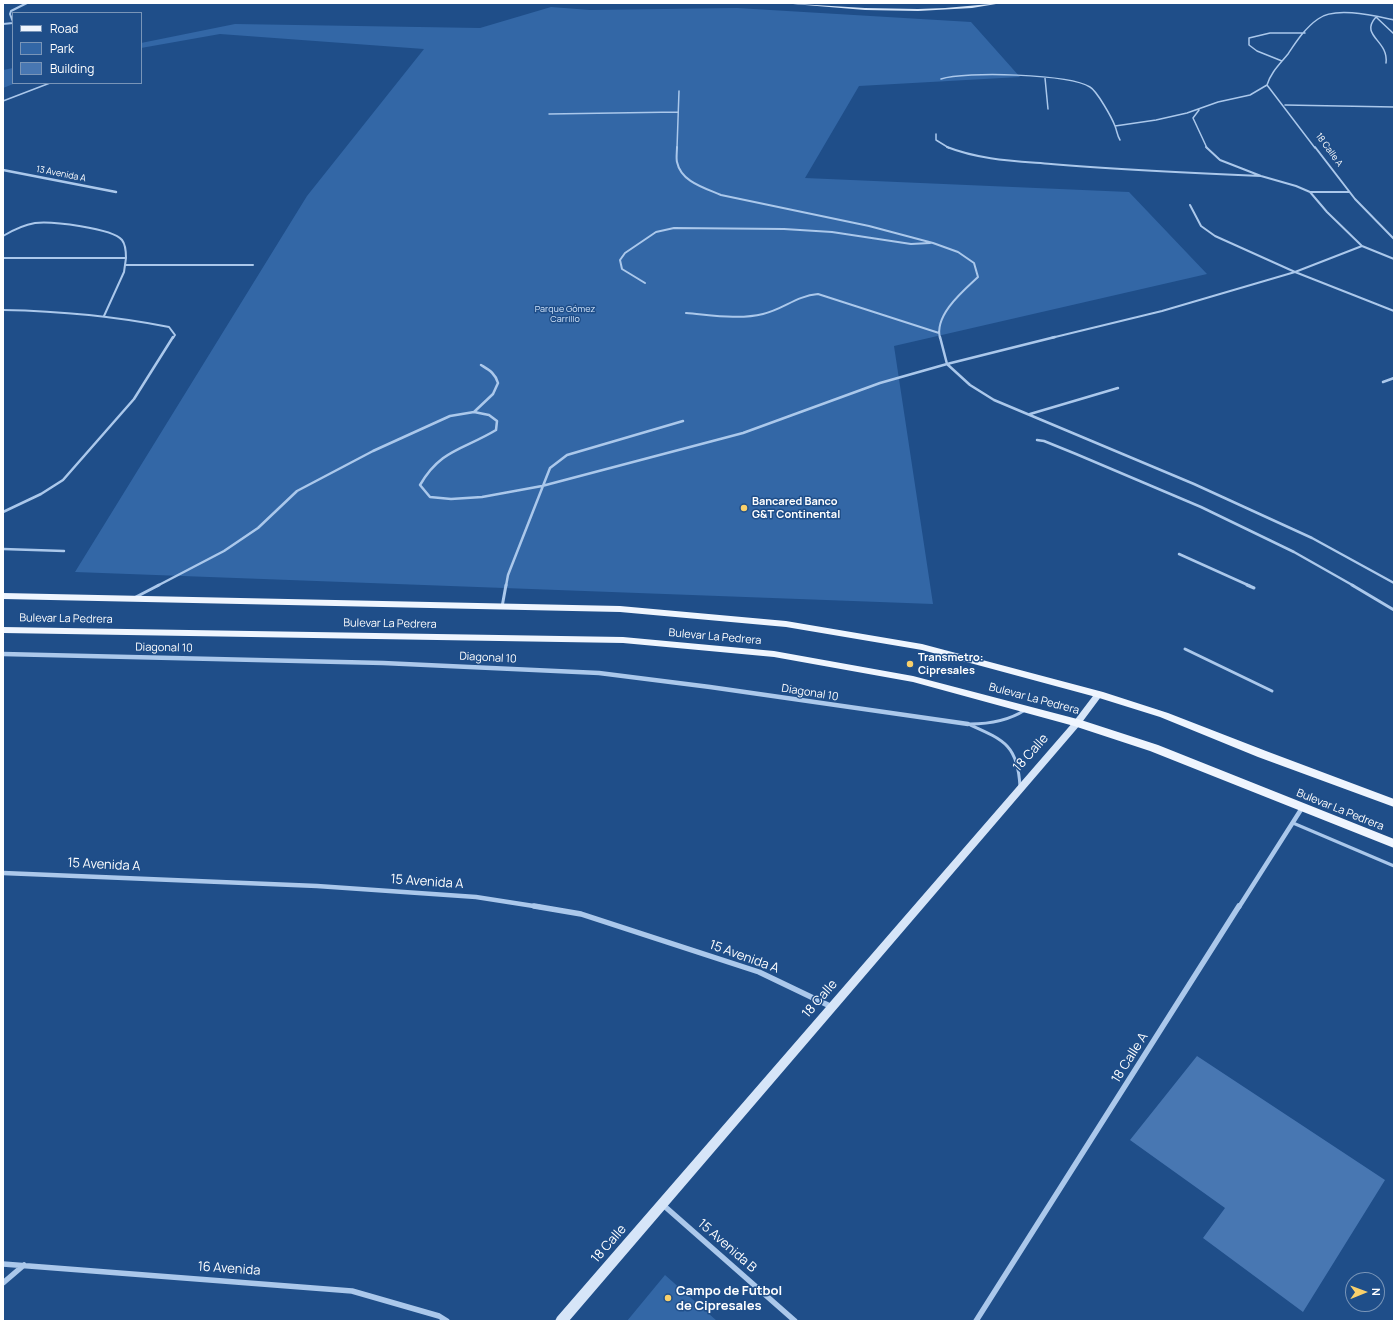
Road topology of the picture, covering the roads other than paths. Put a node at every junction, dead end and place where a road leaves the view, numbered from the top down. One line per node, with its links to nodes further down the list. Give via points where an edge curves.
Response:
1 (27, 3): 5 (street, via 11,11)
2 (783, 3): 3 (street, via 890,12 942,10)
3 (1000, 3)
4 (1376, 17): 6 (lane); 7 (lane, via 1340,14 1320,17); 8 (lane); 10 (lane, via 1370,21 1369,26 1386,49)
5 (12, 19)
6 (1394, 20)
7 (1305, 33): 9 (lane); 9 (lane, via 1274,33 1249,38 1249,45 1257,51)
8 (1394, 34)
9 (1282, 61): 14 (lane, via 1270,76)
10 (1386, 63)
11 (1046, 78): 12 (lane, via 962,74); 19 (lane); 23 (lane, via 1069,80 1092,88)
12 (940, 79)
13 (47, 84): 16 (lane)
14 (1267, 85): 17 (lane, 18 Calle A); 20 (lane, via 1250,96 1216,103)
15 (679, 91): 21 (lane)
16 (3, 101)
17 (1285, 105): 18 (lane); 30 (lane, 18 Calle A)
18 (1394, 107)
19 (1048, 109)
20 (1199, 110): 23 (lane, via 1142,123); 27 (lane, via 1193,118 1205,146 1220,160)
21 (678, 112): 22 (lane); 36 (lane, via 677,162 682,175 699,186 721,195 869,226)
22 (549, 114)
23 (1115, 126): 25 (lane, via 1115,134)
24 (936, 134): 27 (lane, via 936,140 945,147 962,153 1001,159 1115,170)
25 (1120, 140)
26 (3, 170): 28 (street, 13 Avenida A)
27 (1262, 176): 29 (lane)
28 (116, 192)
29 (1310, 192): 30 (lane); 37 (lane)
30 (1349, 192): 34 (lane, 18 Calle A)
31 (1190, 205): 43 (lane, via 1201,226 1215,236)
32 (1394, 234): 34 (lane)
33 (3, 236): 39 (lane, via 14,228 26,224 60,222 102,231 120,238 124,244)
34 (1391, 236): 35 (lane, 18 Calle A)
35 (1394, 239)
36 (933, 243): 44 (lane, via 911,244 816,231 674,228 656,232 625,253 620,260 622,269); 49 (lane, via 958,252 974,263 978,277 960,293 945,313)
37 (1362, 246): 40 (lane); 43 (lane)
38 (3, 258): 39 (lane)
39 (126, 258): 41 (lane)
40 (1394, 259)
41 (125, 265): 42 (lane); 48 (lane)
42 (253, 265)
43 (1295, 272): 46 (lane); 50 (lane, via 1162,311)
44 (645, 283)
45 (3, 310): 48 (lane)
46 (1394, 311)
47 (686, 314): 49 (lane, via 762,315 799,296 818,294)
48 (104, 316): 60 (lane, via 169,327 175,335 134,399 63,480)
49 (939, 333): 50 (lane)
50 (947, 364): 56 (lane, via 970,385 994,400); 59 (lane, via 880,383 744,433)
51 (481, 365): 55 (lane, via 498,377 498,384 494,392)
52 (1394, 378): 53 (lane)
53 (1383, 382)
54 (1118, 388): 56 (lane)
55 (474, 412): 59 (lane, via 489,415 497,421 496,430 483,439 456,449 438,460 426,472 420,486 430,497 451,499 482,496); 67 (lane, via 450,416 373,451 297,491 258,528 224,551)
56 (1030, 414): 64 (lane, via 1312,538)
57 (683, 421): 59 (lane, via 567,455 550,468)
58 (1037, 440): 69 (lane, via 1107,466 1224,517 1294,552)
59 (542, 486): 68 (lane, via 508,575)
60 (3, 512)
61 (3, 549): 62 (lane)
62 (64, 551)
63 (1179, 554): 65 (lane)
64 (1394, 582)
65 (1254, 588)
66 (3, 596): 67 (main road, Bulevar La Pedrera)
67 (132, 599): 68 (main road, Bulevar La Pedrera)
68 (502, 607): 74 (main road, Bulevar La Pedrera, via 620,609 786,624 922,647)
69 (1394, 610)
70 (3, 630): 75 (main road, Bulevar La Pedrera, via 623,640 774,654 913,679)
71 (1186, 649): 73 (lane)
72 (3, 654): 77 (street, Diagonal 10, via 383,663 599,672)
73 (1272, 691)
74 (1099, 694): 76 (street, 18 Calle); 79 (main road, Bulevar La Pedrera, via 1164,715)
75 (1026, 709): 76 (main road, Bulevar La Pedrera); 77 (lane, via 1016,717 1002,722)
76 (1077, 723): 78 (street, 18 Calle); 80 (main road, Bulevar La Pedrera, via 1154,748)
77 (968, 724): 78 (lane, via 1006,743 1020,769)
78 (1020, 787): 85 (street, 18 Calle)
79 (1394, 803)
80 (1302, 807): 81 (street, 18 Calle A); 82 (main road, Bulevar La Pedrera)
81 (1293, 822): 83 (lane); 93 (street, 18 Calle A)
82 (1394, 844)
83 (1394, 866)
84 (3, 873): 85 (street, 15 Avenida A, via 317,886 483,898 581,914 760,972)
85 (832, 1007): 86 (street, 18 Calle)
86 (662, 1204): 91 (street, 18 Calle); 92 (street, 15 Avenida B)
87 (3, 1264): 88 (street, 16 Avenida)
88 (24, 1265): 89 (street); 90 (street, 16 Avenida, via 352,1291 439,1316)
89 (3, 1283)
90 (447, 1321)
91 (561, 1321)
92 (795, 1321)
93 (976, 1321)

